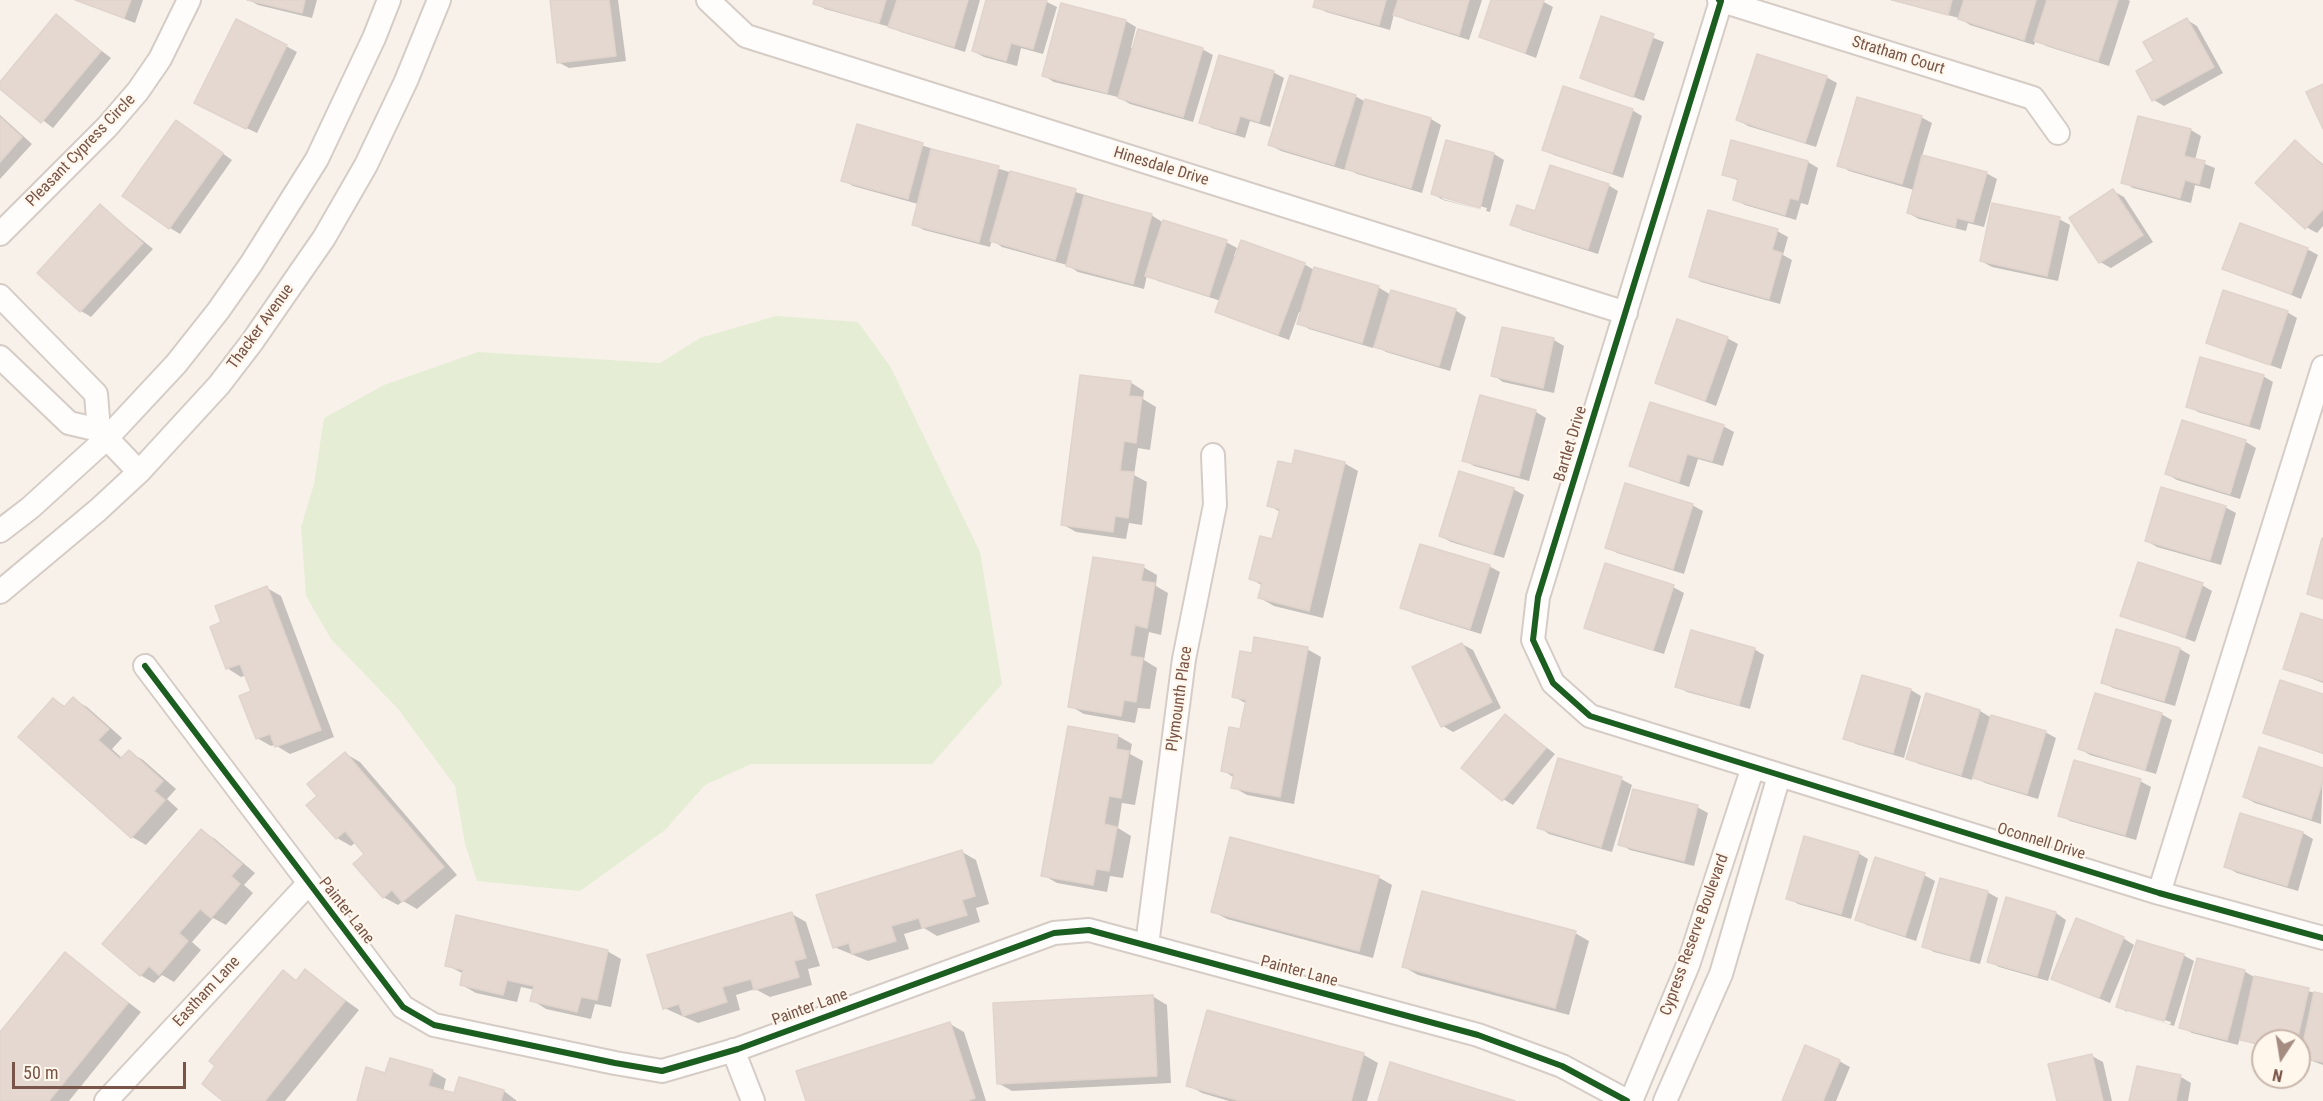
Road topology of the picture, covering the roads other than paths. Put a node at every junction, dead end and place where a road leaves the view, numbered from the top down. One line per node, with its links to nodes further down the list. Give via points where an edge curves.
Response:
1 (189, 0): 7 (street, Pleasant Cypress Circle, via 160,59 138,91)
2 (389, 0): 12 (street, via 317,159 251,264 176,364)
3 (439, 0): 14 (street, Thacker Avenue, via 366,165 324,238 219,385)
4 (708, 0): 9 (street, Hinesdale Drive, via 746,36)
5 (1720, 0): 6 (street, Stratham Court, via 2033,98); 9 (street, Bartlet Drive)
6 (2058, 133)
7 (0, 234)
8 (0, 296): 12 (street, via 96,394)
9 (1626, 313): 18 (street, Bartlet Drive, via 1538,597 1533,640 1553,684 1590,716)
10 (0, 357): 12 (street, via 69,423)
11 (2323, 368): 21 (street)
12 (103, 434): 14 (street); 15 (street, via 30,508)
13 (1213, 455): 23 (street, Plymounth Place, via 1215,505 1184,659)
14 (140, 472): 16 (street, Thacker Avenue)
15 (0, 531)
16 (0, 592)
17 (145, 666): 20 (street, Painter Lane)
18 (1753, 767): 19 (street, Oconnell Drive); 27 (street, Cypress Reserve Boulevard, via 1688,965)
19 (1779, 776): 21 (street, Oconnell Drive); 28 (street, Cypress Reserve Boulevard, via 1721,974)
20 (308, 884): 24 (street, Painter Lane, via 403,1007 434,1025 662,1071); 25 (street, Eastham Lane)
21 (2159, 893): 22 (street, Oconnell Drive)
22 (2323, 938)
23 (1148, 945): 24 (street, Painter Lane, via 1089,930 1054,933); 27 (street, Painter Lane, via 1478,1035 1562,1066)
24 (733, 1050): 26 (street)
25 (106, 1101)
26 (753, 1101)
27 (1629, 1101)
28 (1665, 1101)

